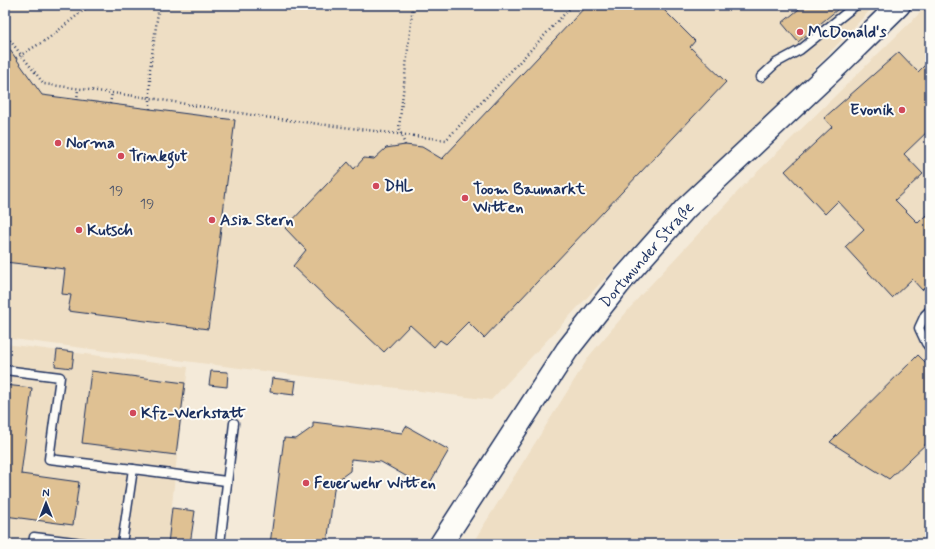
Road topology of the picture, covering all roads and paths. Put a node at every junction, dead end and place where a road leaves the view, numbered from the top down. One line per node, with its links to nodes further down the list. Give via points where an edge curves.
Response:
1 (90, 5): 8 (path, via 49,38)
2 (159, 5): 13 (path, via 150,69)
3 (413, 5): 17 (path, via 399,128)
4 (572, 5): 17 (path, via 446,140)
5 (856, 5): 10 (lane, via 800,50 776,63)
6 (899, 5): 29 (main road, Dortmunder Straße, via 686,208 623,279 567,350)
7 (5, 34): 8 (path)
8 (21, 54): 9 (path); 11 (path, via 44,84)
9 (16, 58)
10 (761, 77)
11 (78, 89): 12 (path); 14 (path)
12 (112, 93): 13 (path); 15 (path)
13 (150, 98): 16 (path); 17 (path, via 264,117)
14 (77, 100)
15 (110, 104)
16 (150, 109)
17 (401, 134): 18 (path)
18 (404, 145)
19 (930, 310): 20 (lane, via 925,314 919,328)
20 (930, 348)
21 (5, 370): 23 (lane, via 60,377 49,459)
22 (234, 423): 24 (lane)
23 (133, 469): 24 (lane); 27 (lane)
24 (226, 481): 28 (lane)
25 (33, 544): 26 (lane, via 34,537)
26 (91, 544)
27 (122, 544)
28 (220, 544)
29 (441, 544)

